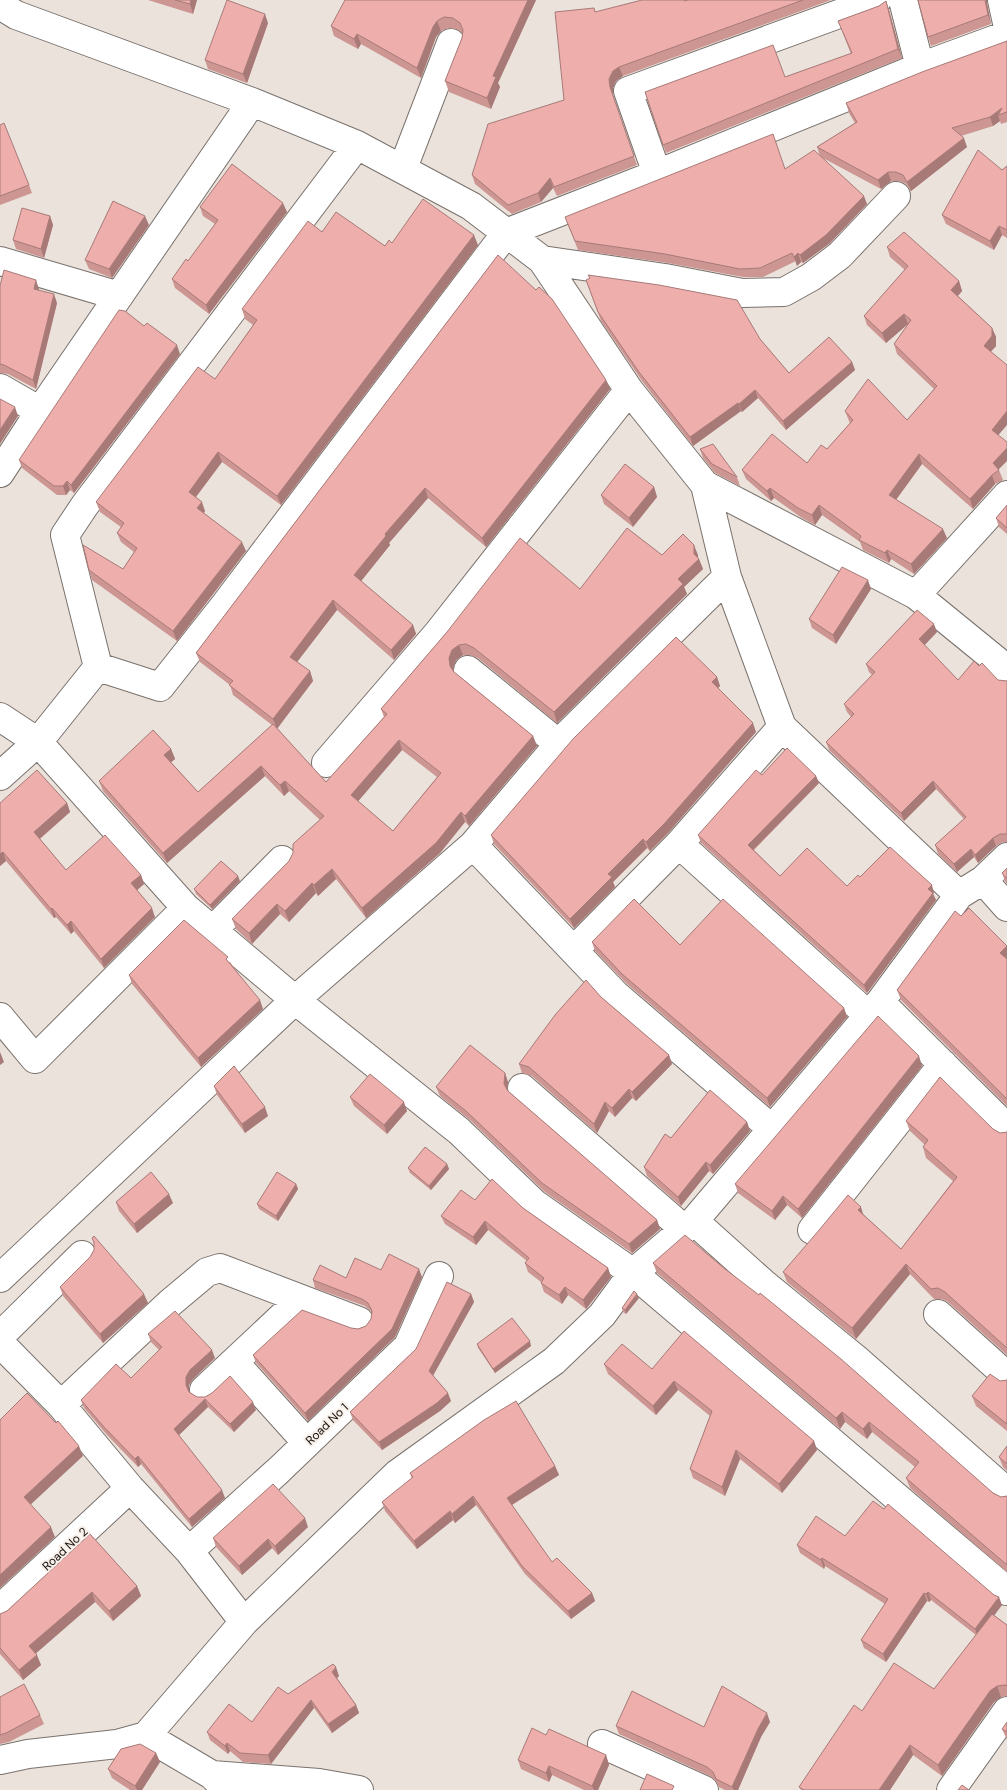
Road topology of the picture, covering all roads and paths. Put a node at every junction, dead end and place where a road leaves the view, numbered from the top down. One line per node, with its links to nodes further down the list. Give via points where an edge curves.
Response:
1 (877, 0): 12 (street, via 628,91)
2 (903, 0): 8 (street)
3 (1002, 0): 5 (street)
4 (0, 5): 9 (street, via 16,15)
5 (1007, 23)
6 (1007, 35): 8 (street)
7 (451, 43): 11 (street)
8 (920, 66): 12 (street)
9 (252, 102): 10 (street); 17 (street)
10 (357, 145): 11 (street); 26 (street, via 66,535)
11 (403, 168): 14 (street, via 471,206)
12 (657, 174): 14 (street)
13 (896, 196): 15 (street, via 840,254 811,277 784,292 742,293)
14 (506, 233): 15 (street); 26 (street, via 160,687)
15 (542, 260): 19 (street)
16 (0, 261): 17 (street)
17 (119, 296): 20 (street)
18 (0, 388): 20 (street)
19 (629, 390): 22 (street); 33 (street, via 438,632)
20 (40, 411): 21 (street)
21 (0, 473)
22 (705, 485): 24 (street); 25 (street)
23 (1007, 495): 25 (street)
24 (727, 577): 30 (street); 31 (street)
25 (916, 595): 28 (street, via 997,661)
26 (98, 667): 32 (street)
27 (468, 670): 31 (street)
28 (1007, 674)
29 (0, 717): 32 (street)
30 (782, 726): 37 (street); 41 (street)
31 (553, 739): 35 (street); 36 (street)
32 (38, 742): 34 (street); 43 (street)
33 (326, 763)
34 (0, 776)
35 (481, 816)
36 (473, 844): 45 (street); 46 (street)
37 (678, 844): 45 (street); 47 (street)
38 (1007, 857): 40 (street)
39 (282, 860): 44 (street)
40 (983, 880): 41 (street); 42 (street)
41 (959, 895): 47 (street)
42 (1007, 907)
43 (186, 908): 44 (street); 48 (street, via 35,1059)
44 (212, 931): 46 (street)
45 (574, 950): 52 (street, via 615,994)
46 (295, 1000): 56 (street, via 459,1131 535,1204); 58 (street)
47 (874, 1008): 49 (street); 52 (street)
48 (0, 1017)
49 (943, 1064): 51 (street); 54 (street)
50 (522, 1088): 53 (street)
51 (1007, 1128)
52 (772, 1129): 53 (street)
53 (689, 1225): 56 (street); 70 (street, via 854,1358)
54 (812, 1230)
55 (82, 1255): 62 (street)
56 (633, 1273): 72 (street); 74 (street, via 602,1315 554,1361 397,1474)
57 (438, 1276): 68 (street, Road No 1, via 408,1346)
58 (0, 1278)
59 (301, 1299): 61 (street); 64 (street); 67 (street, via 220,1268 207,1272)
60 (938, 1314): 65 (street)
61 (359, 1322)
62 (0, 1336)
63 (0, 1343): 67 (street)
64 (234, 1362): 66 (street); 68 (street)
65 (1007, 1376)
66 (204, 1390)
67 (61, 1405): 69 (street)
68 (307, 1443): 71 (street, Road No 1)
69 (130, 1488): 71 (street); 73 (street, Road No 2)
70 (1007, 1492)
71 (189, 1551): 74 (street)
72 (1007, 1590)
73 (0, 1609)
74 (244, 1622): 76 (street)
75 (1007, 1711): 80 (street)
76 (146, 1736): 78 (street, via 117,1744); 79 (street)
77 (602, 1744): 82 (street)
78 (0, 1760)
79 (220, 1783): 81 (street, via 319,1783)
80 (962, 1786)
81 (359, 1790)
82 (704, 1790)

